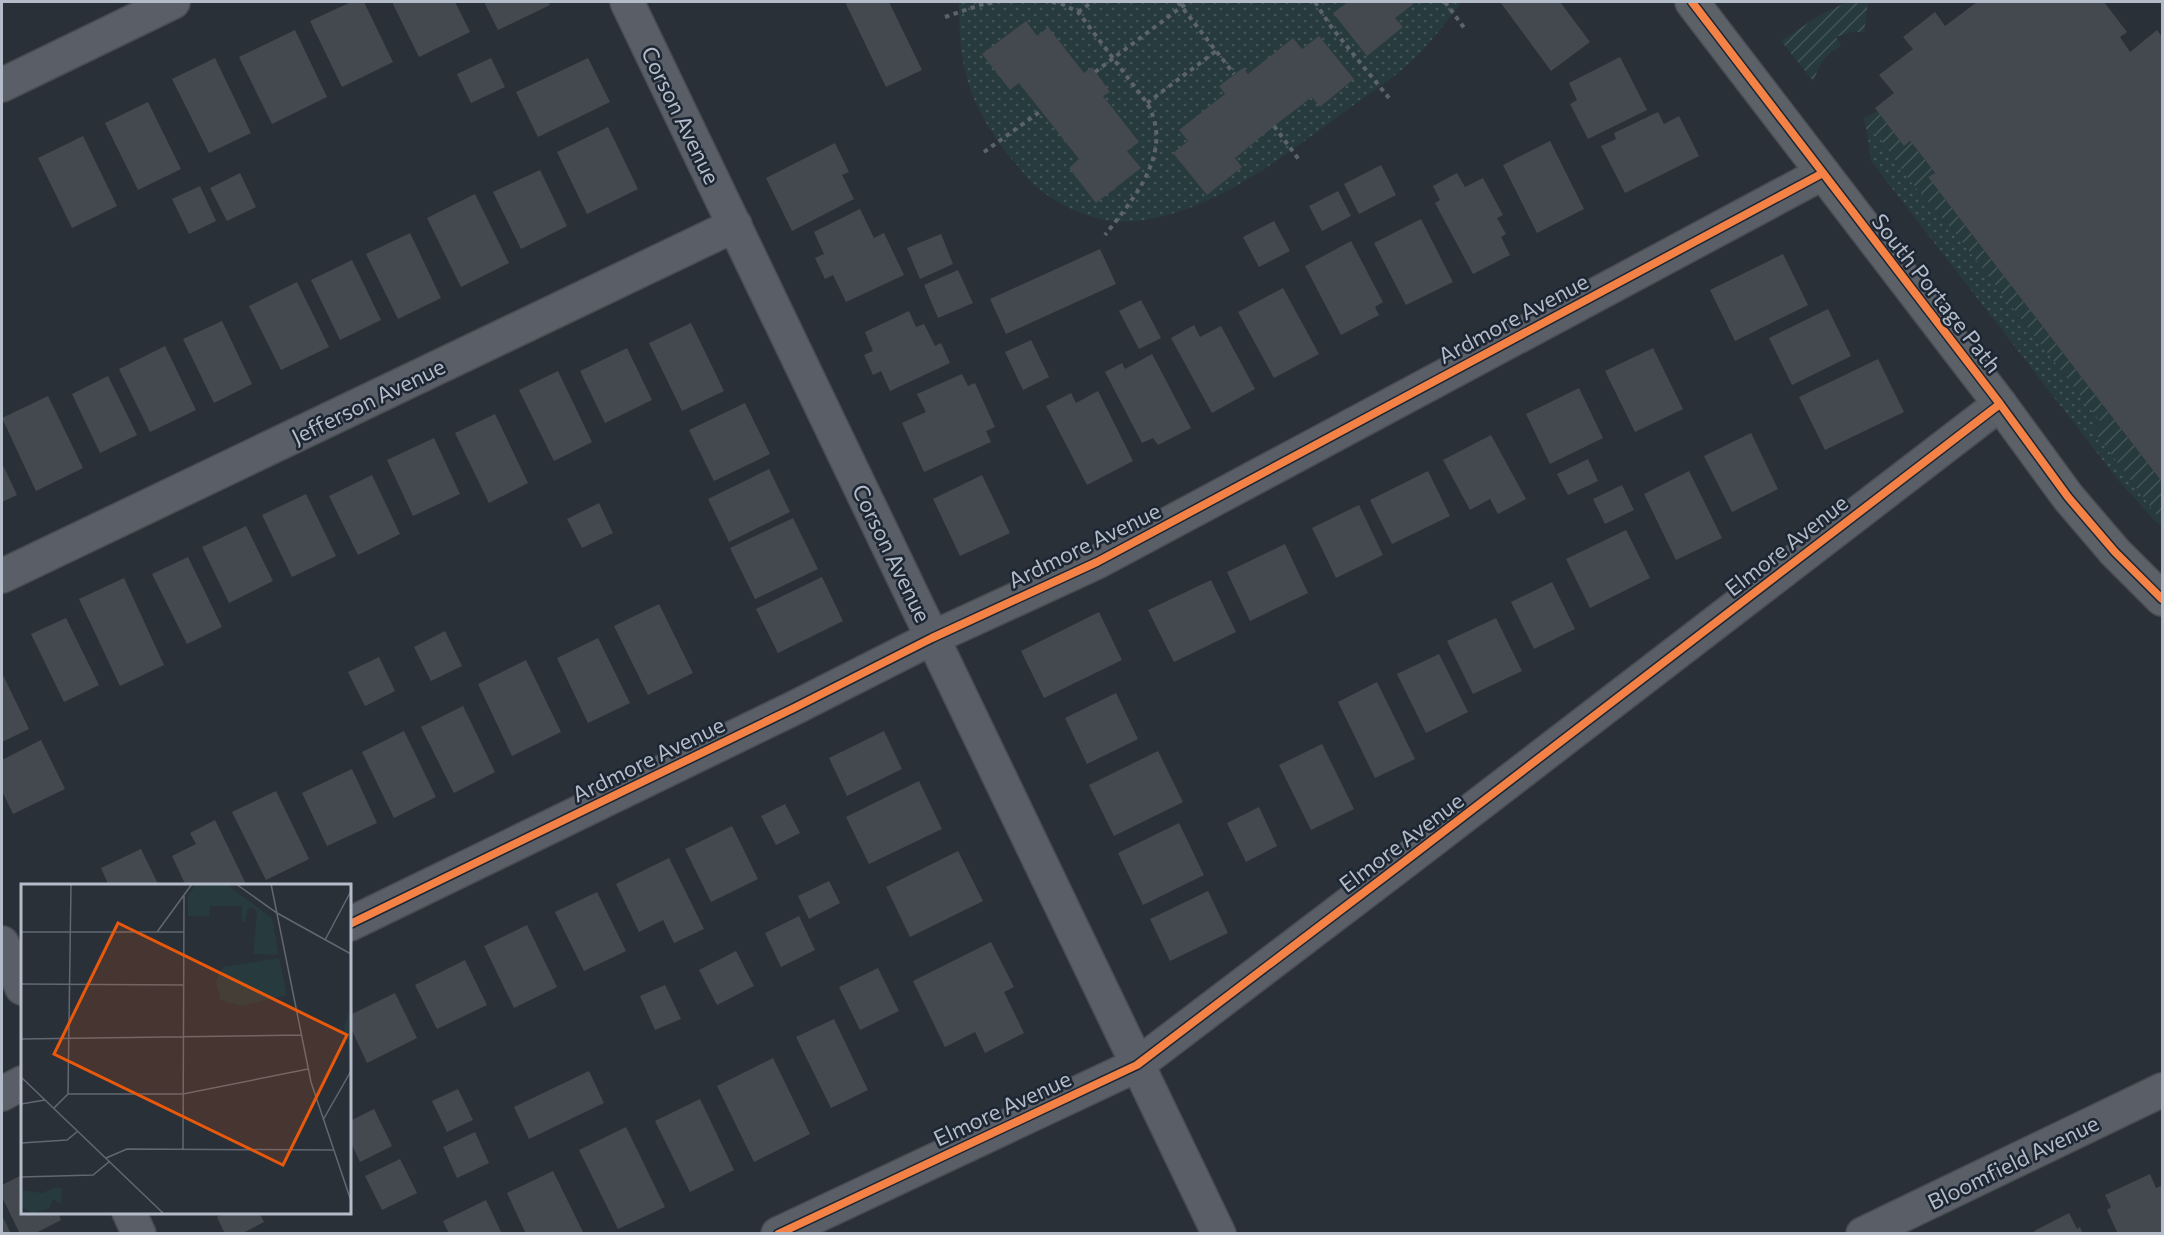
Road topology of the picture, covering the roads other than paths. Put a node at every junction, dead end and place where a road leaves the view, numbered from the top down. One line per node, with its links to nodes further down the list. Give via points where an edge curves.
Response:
1 (173, 2): 4 (street)
2 (627, 2): 6 (street, Corson Avenue)
3 (1692, 2): 5 (main road, South Portage Path)
4 (2, 85)
5 (1823, 173): 7 (main road, South Portage Path); 10 (street, Ardmore Avenue, via 1097,562)
6 (735, 225): 8 (street, Jefferson Avenue); 10 (street, Corson Avenue)
7 (2000, 404): 9 (main road, South Portage Path, via 2068,497 2115,552); 14 (street, Elmore Avenue)
8 (2, 576)
9 (2163, 599)
10 (932, 638): 11 (street, Ardmore Avenue); 14 (street, Corson Avenue)
11 (351, 924)
12 (2, 944): 13 (street)
13 (21, 986)
14 (1137, 1065): 20 (street, Elmore Avenue); 21 (street, Corson Avenue)
15 (21, 1084): 17 (street)
16 (2163, 1090): 22 (street, Bloomfield Avenue)
17 (2, 1094)
18 (130, 1214): 19 (street)
19 (139, 1233)
20 (778, 1233)
21 (1219, 1233)
22 (1863, 1233)

